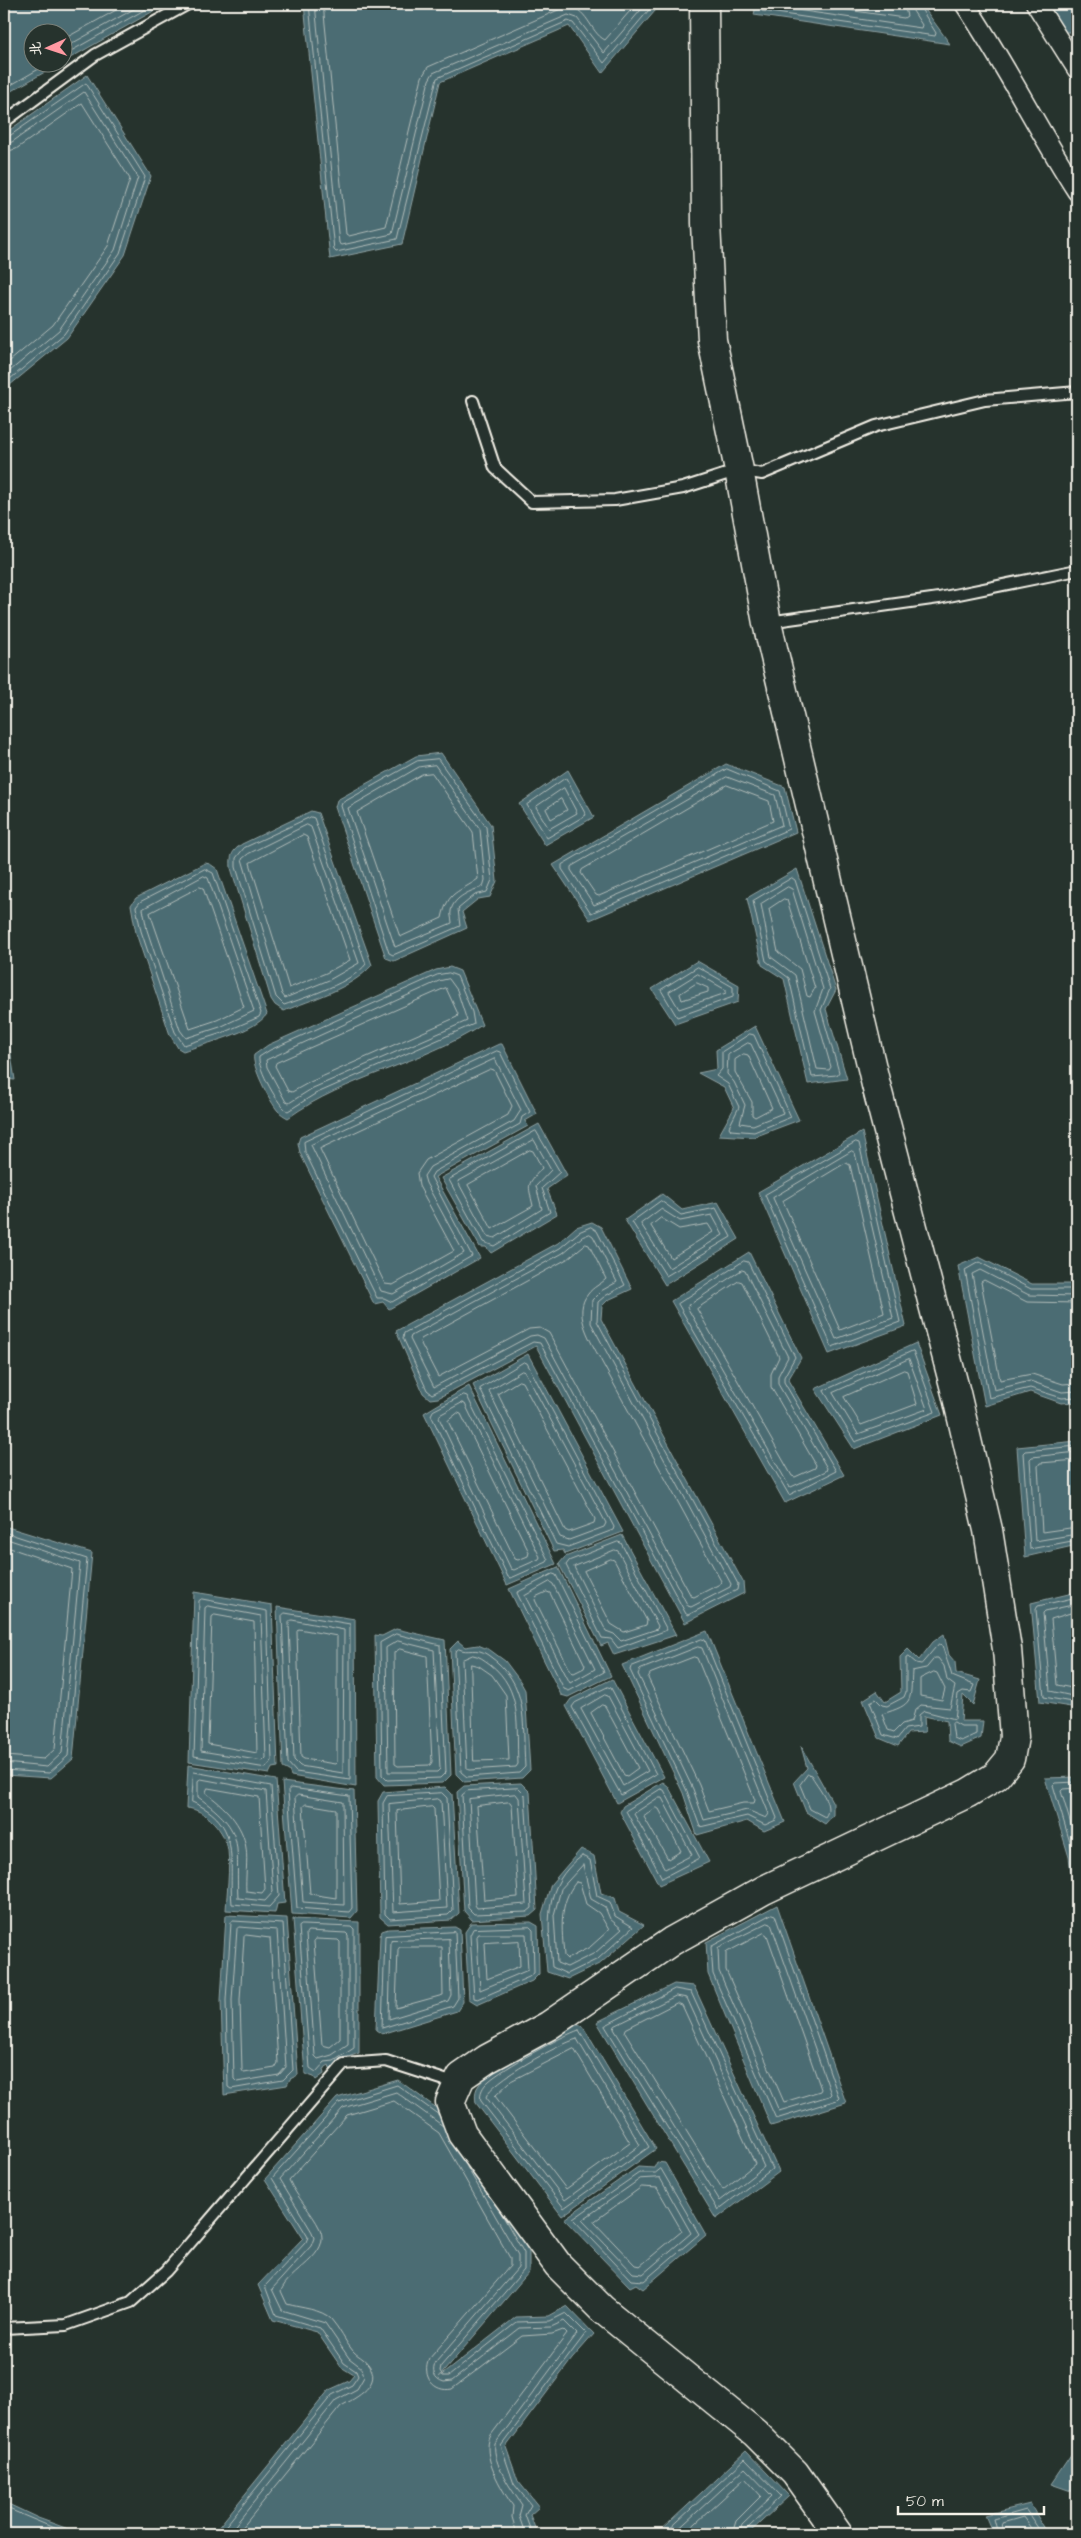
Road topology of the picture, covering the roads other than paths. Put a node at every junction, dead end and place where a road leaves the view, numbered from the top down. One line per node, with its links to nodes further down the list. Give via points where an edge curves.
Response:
1 (188, 4): 6 (lane, via 95,55)
2 (704, 4): 10 (street, via 706,224 712,340)
3 (965, 4): 7 (street, via 998,52)
4 (1036, 4): 5 (street)
5 (1077, 69)
6 (4, 122)
7 (1077, 192)
8 (1077, 392): 10 (lane, via 976,402 876,426 762,474)
9 (473, 401): 10 (lane, via 494,468 532,502 615,500 683,488)
10 (739, 470): 12 (street)
11 (1077, 570): 12 (lane, via 939,598)
12 (767, 622): 13 (street, via 876,1085 988,1530 1007,1649 1014,1737 1010,1759 996,1776 968,1793 764,1890 672,1941 548,2026 487,2059 461,2077)
13 (458, 2084): 14 (lane, via 386,2061 344,2064 166,2272 131,2302 66,2325); 15 (street, via 450,2102 462,2134 558,2265 602,2309 755,2433 795,2473)
14 (4, 2328)
15 (838, 2534)

